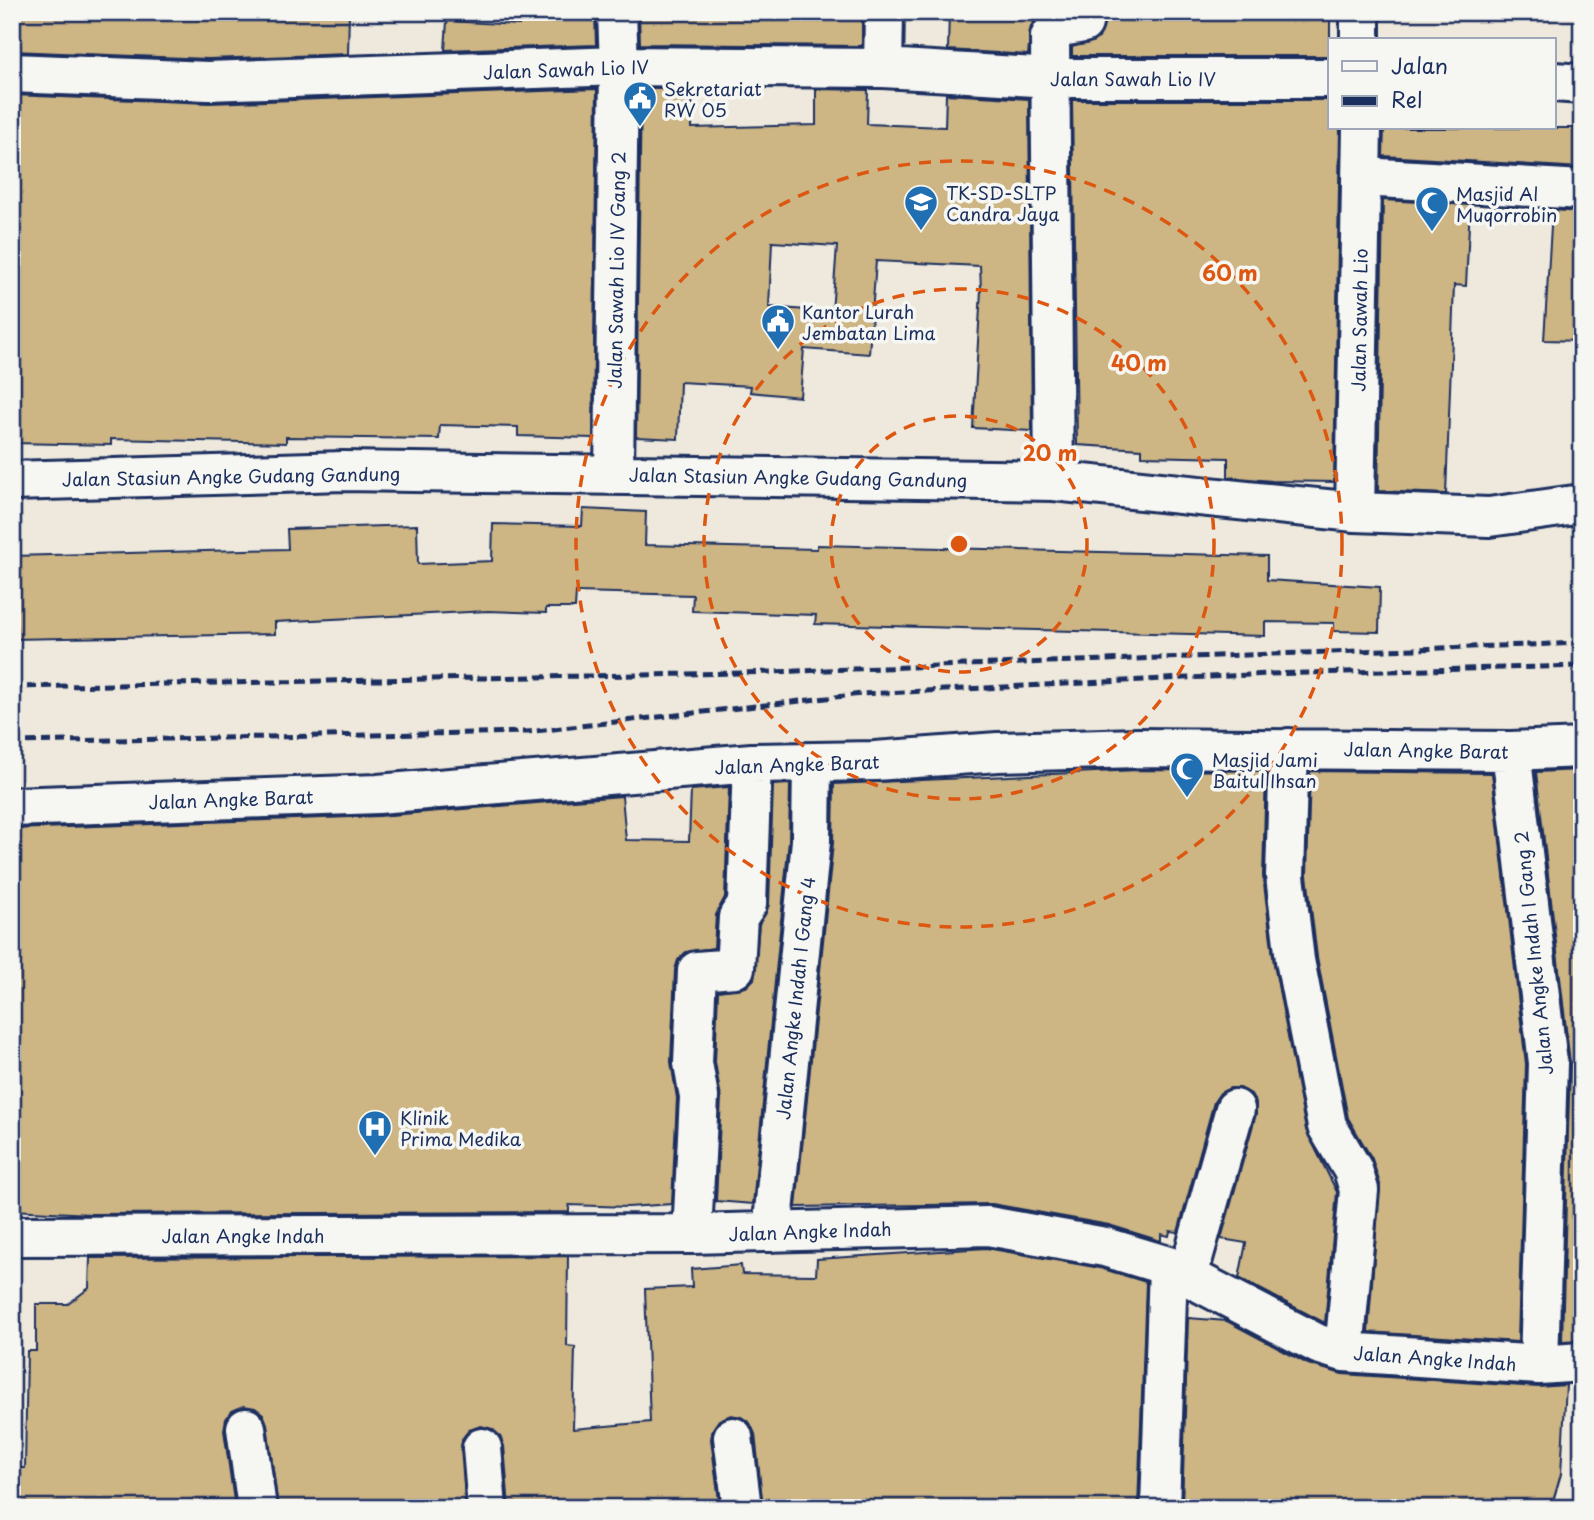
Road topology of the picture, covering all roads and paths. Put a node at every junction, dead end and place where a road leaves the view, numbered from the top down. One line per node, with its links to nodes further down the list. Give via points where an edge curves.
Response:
1 (617, 12): 6 (street, Jalan Sawah Lio IV Gang 2)
2 (884, 12): 7 (street)
3 (1085, 12): 9 (street, via 1083,23 1053,32)
4 (1360, 12): 5 (street)
5 (1360, 38)
6 (619, 66): 7 (street, Jalan Sawah Lio IV); 8 (street, Jalan Sawah Lio IV, via 208,81); 16 (street, Jalan Sawah Lio IV Gang 2)
7 (883, 68): 9 (street, Jalan Sawah Lio IV)
8 (12, 73)
9 (1052, 78): 10 (street, Jalan Sawah Lio IV); 18 (street)
10 (1328, 78)
11 (1556, 82): 12 (street)
12 (1582, 84)
13 (1362, 130): 14 (street, Jalan Sawah Lio)
14 (1363, 177): 15 (street); 20 (street, Jalan Sawah Lio)
15 (1582, 190)
16 (614, 475): 17 (street, Jalan Stasiun Angke Gudang Gandung, via 343,471); 18 (street, Jalan Stasiun Angke Gudang Gandung)
17 (12, 481)
18 (1054, 481): 20 (street, Jalan Stasiun Angke Gudang Gandung)
19 (1582, 504): 20 (street, Jalan Stasiun Angke Gudang Gandung, via 1489,517)
20 (1355, 512)
21 (1289, 748): 23 (street, Jalan Angke Barat); 25 (street, Jalan Angke Barat, via 998,752); 32 (street, via 1285,876 1295,960 1327,1126 1353,1170 1359,1190)
22 (1582, 748): 23 (street, Jalan Angke Barat)
23 (1511, 751): 34 (street, Jalan Angke Indah I Gang 2, via 1548,1063)
24 (752, 763): 25 (street, Jalan Angke Barat); 26 (street, Jalan Angke Barat, via 378,794); 29 (street, via 747,904 738,917 735,968 697,971 693,1063 699,1097)
25 (812, 764): 28 (street, Jalan Angke Indah I Gang 4, via 811,841)
26 (12, 807)
27 (1235, 1109): 31 (street)
28 (772, 1232): 29 (street, Jalan Angke Indah); 31 (street, Jalan Angke Indah, via 988,1226 1105,1247)
29 (692, 1234): 30 (street, Jalan Angke Indah)
30 (12, 1236)
31 (1178, 1271): 32 (street, Jalan Angke Indah, via 1318,1344); 41 (street)
32 (1344, 1352): 34 (street, Jalan Angke Indah)
33 (1582, 1362): 34 (street, Jalan Angke Indah)
34 (1539, 1365)
35 (246, 1428): 38 (street)
36 (733, 1437): 40 (street)
37 (482, 1448): 39 (street)
38 (257, 1508)
39 (487, 1508)
40 (742, 1508)
41 (1160, 1508)

